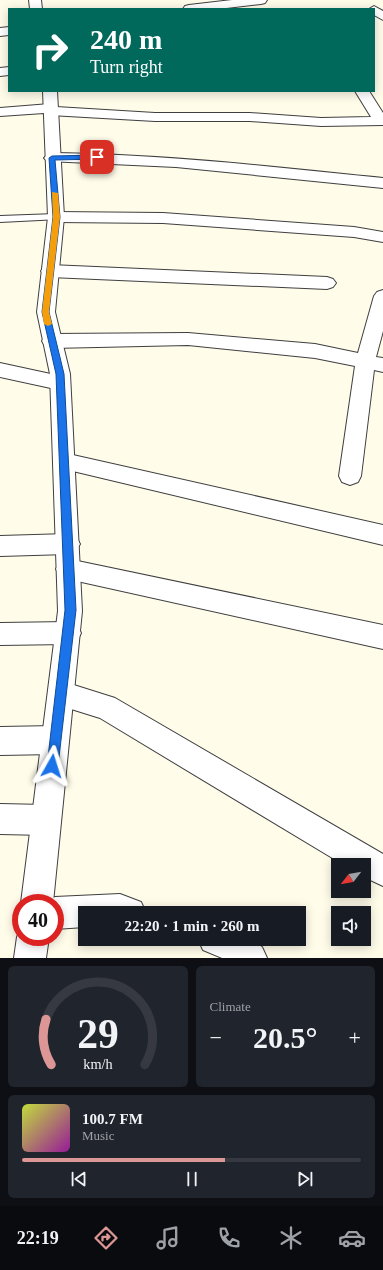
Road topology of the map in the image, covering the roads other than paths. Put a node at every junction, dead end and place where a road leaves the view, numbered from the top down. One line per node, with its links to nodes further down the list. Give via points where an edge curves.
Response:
1 (261, 0): 2 (street)
2 (198, 8)
3 (363, 92): 6 (street)
4 (50, 103): 5 (street); 6 (street, via 154,117 250,117 321,122); 7 (street)
5 (0, 112)
6 (382, 121)
7 (52, 158): 8 (street, via 97,157 164,162); 9 (street)
8 (383, 183)
9 (56, 217): 10 (lane); 11 (street, via 163,218 354,232); 12 (street)
10 (0, 219)
11 (383, 237)
12 (50, 271): 13 (street); 15 (street, via 46,312)
13 (327, 283)
14 (383, 296): 16 (street)
15 (52, 341): 16 (street, via 188,338 315,351); 18 (street)
16 (374, 364): 20 (street)
17 (0, 370): 18 (street)
18 (60, 384): 19 (street)
19 (64, 461): 21 (street); 22 (street)
20 (350, 476)
21 (383, 535)
22 (68, 544): 23 (street); 24 (street)
23 (0, 546)
24 (68, 569): 25 (street); 27 (street)
25 (68, 633): 26 (street); 28 (street)
26 (0, 634)
27 (383, 637)
28 (61, 694): 29 (street); 33 (street, via 106,707)
29 (55, 740): 30 (street); 32 (street)
30 (0, 741)
31 (0, 819): 32 (street)
32 (46, 820): 34 (street)
33 (383, 871)
34 (38, 894)
35 (78, 912): 36 (street)
36 (64, 913)
37 (32, 946): 39 (street)
38 (232, 946): 40 (street)
39 (30, 958)
40 (251, 958)

